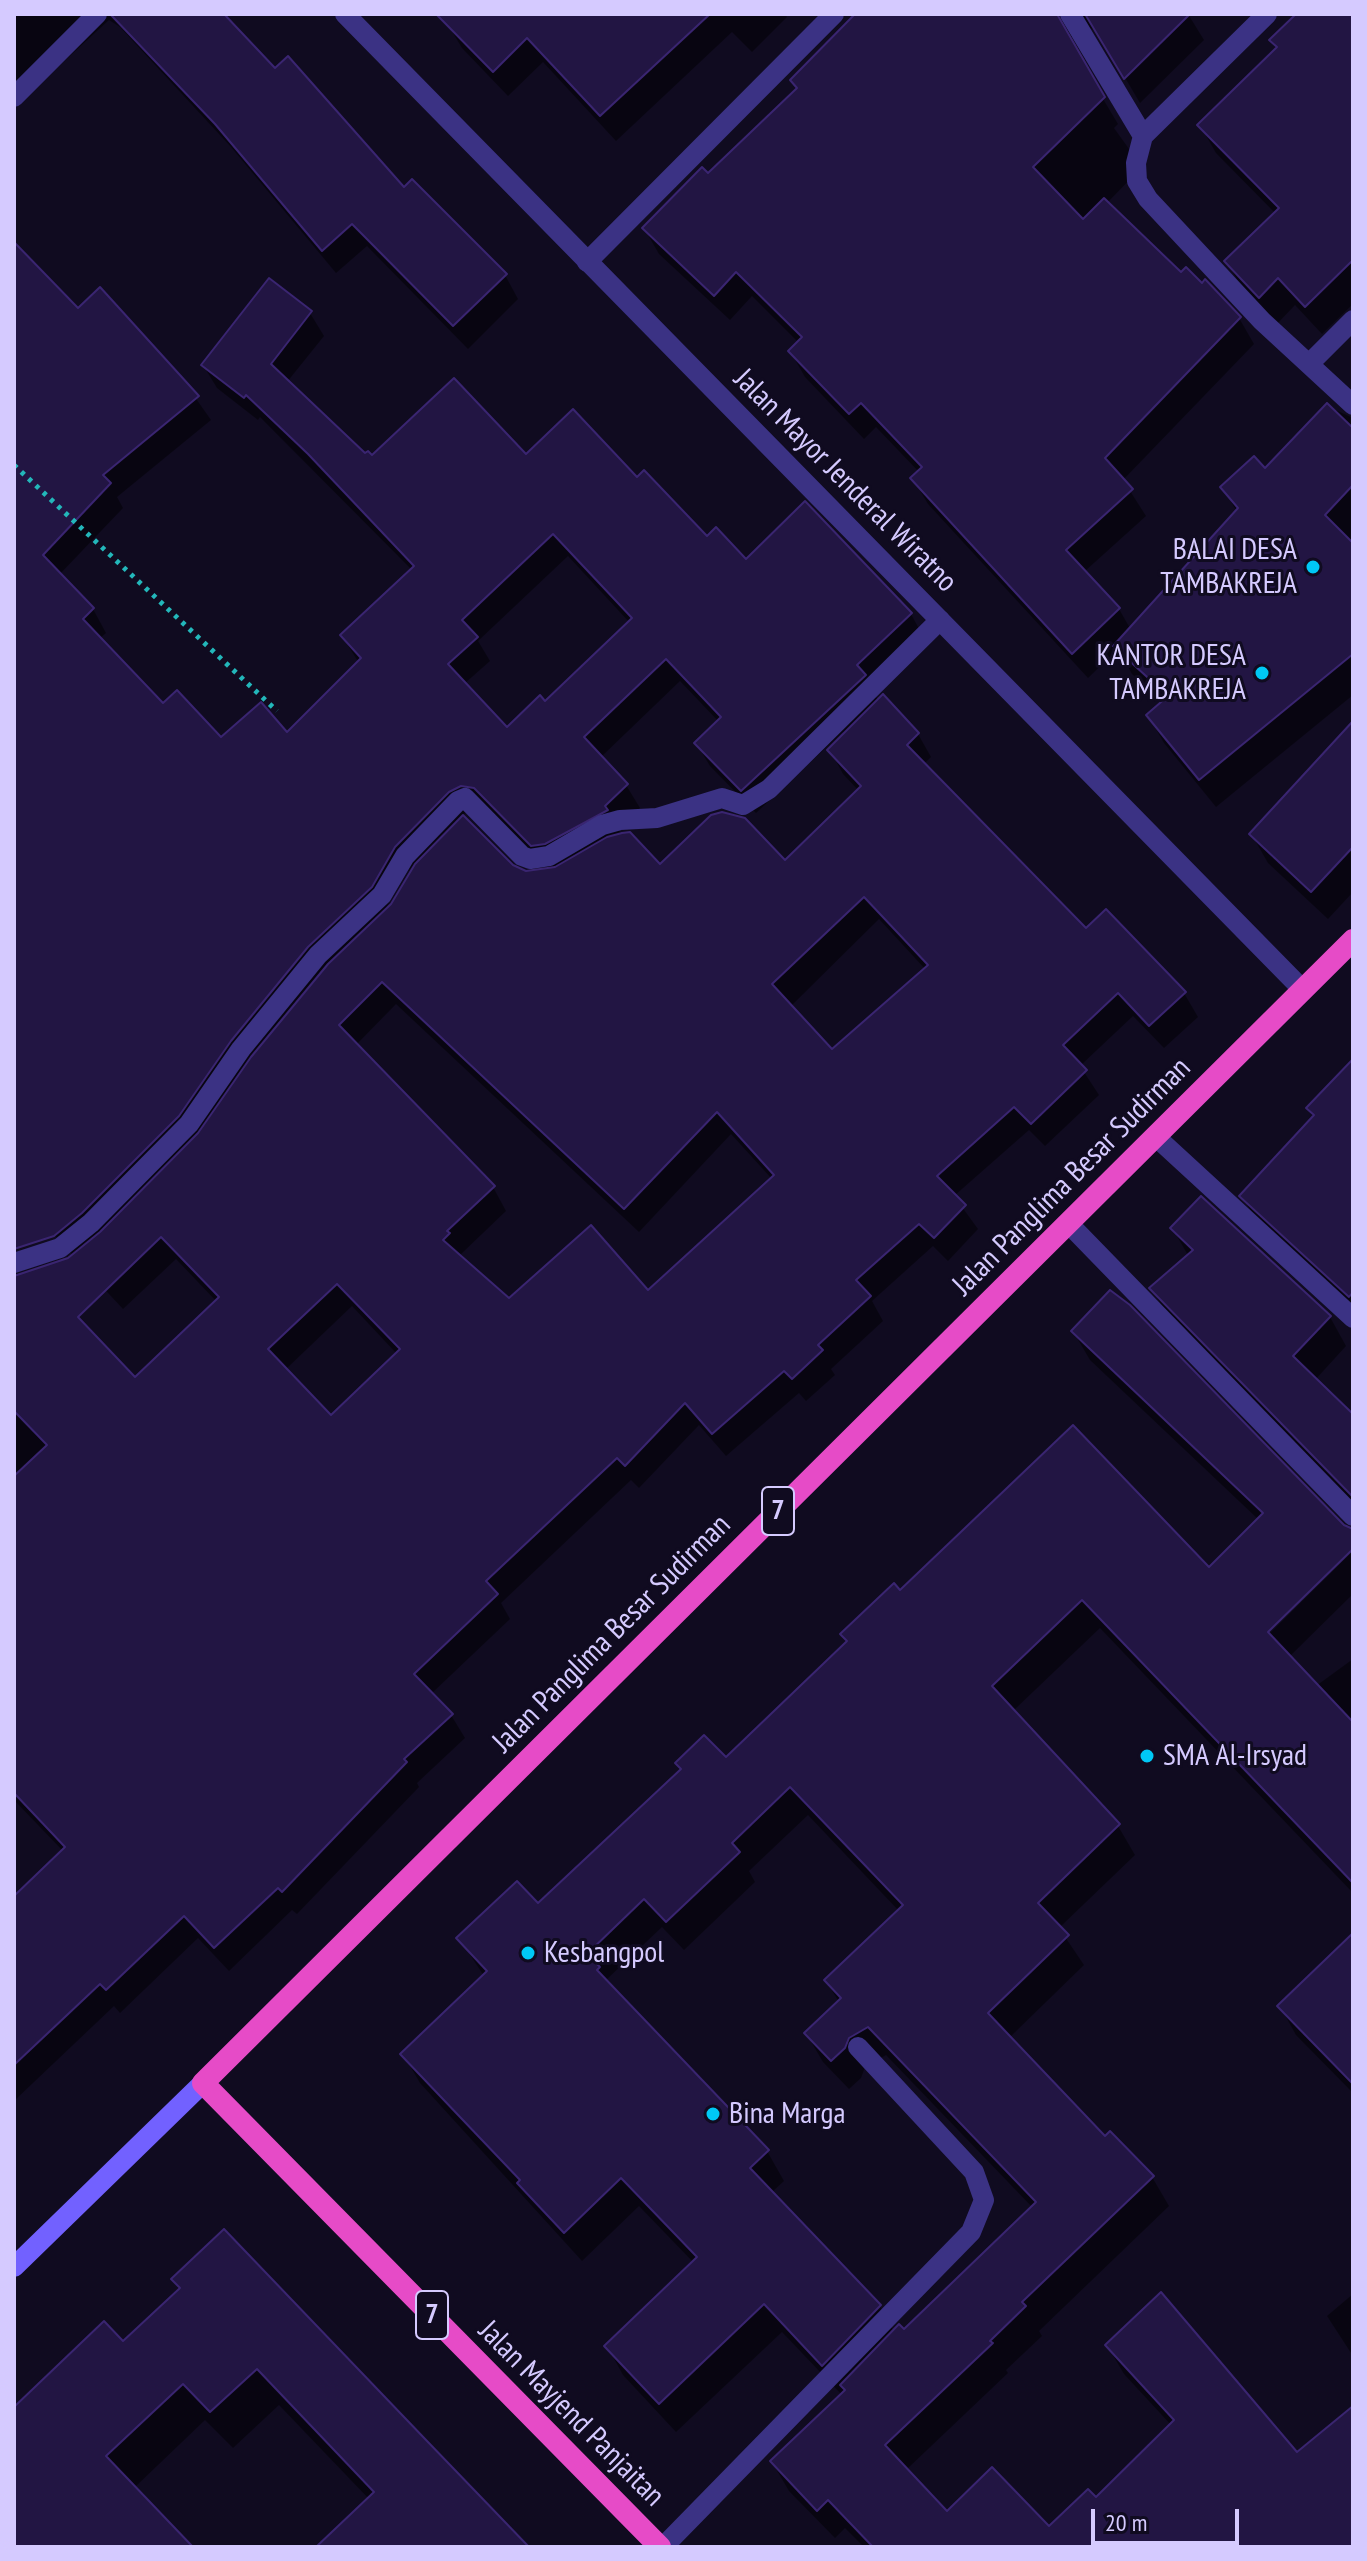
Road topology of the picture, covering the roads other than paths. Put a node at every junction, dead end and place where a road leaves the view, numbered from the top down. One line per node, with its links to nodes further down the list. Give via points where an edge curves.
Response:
1 (97, 14): 6 (street)
2 (345, 14): 8 (street, Jalan Mayor Jenderal Wiratno)
3 (834, 14): 8 (street)
4 (1070, 14): 7 (street)
5 (1267, 14): 7 (street)
6 (14, 97)
7 (1143, 136): 10 (street, via 1137,181 1148,199)
8 (587, 262): 12 (street, Jalan Mayor Jenderal Wiratno)
9 (1353, 320): 10 (street)
10 (1309, 364): 11 (street)
11 (1353, 405)
12 (940, 620): 14 (street, Jalan Mayor Jenderal Wiratno); 17 (street, via 769,789 743,805 722,798 657,818 620,820 549,856 530,859 465,798 458,801 405,856 382,895 318,955 241,1049 189,1124 60,1248)
13 (1353, 940): 14 (highway, Jalan Panglima Besar Sudirman / 7)
14 (1303, 990): 15 (highway, Jalan Panglima Besar Sudirman / 7)
15 (1155, 1136): 16 (highway, Jalan Panglima Besar Sudirman / 7); 18 (street)
16 (1068, 1223): 19 (street); 21 (highway, Jalan Panglima Besar Sudirman / 7)
17 (14, 1263)
18 (1353, 1318)
19 (1353, 1516)
20 (858, 2047): 23 (street, via 974,2172 984,2200 971,2232)
21 (203, 2083): 22 (main road, Jalan Panglima Besar Sudirman); 23 (highway, Jalan Mayjend Panjaitan / 7)
22 (14, 2267)
23 (662, 2547)

